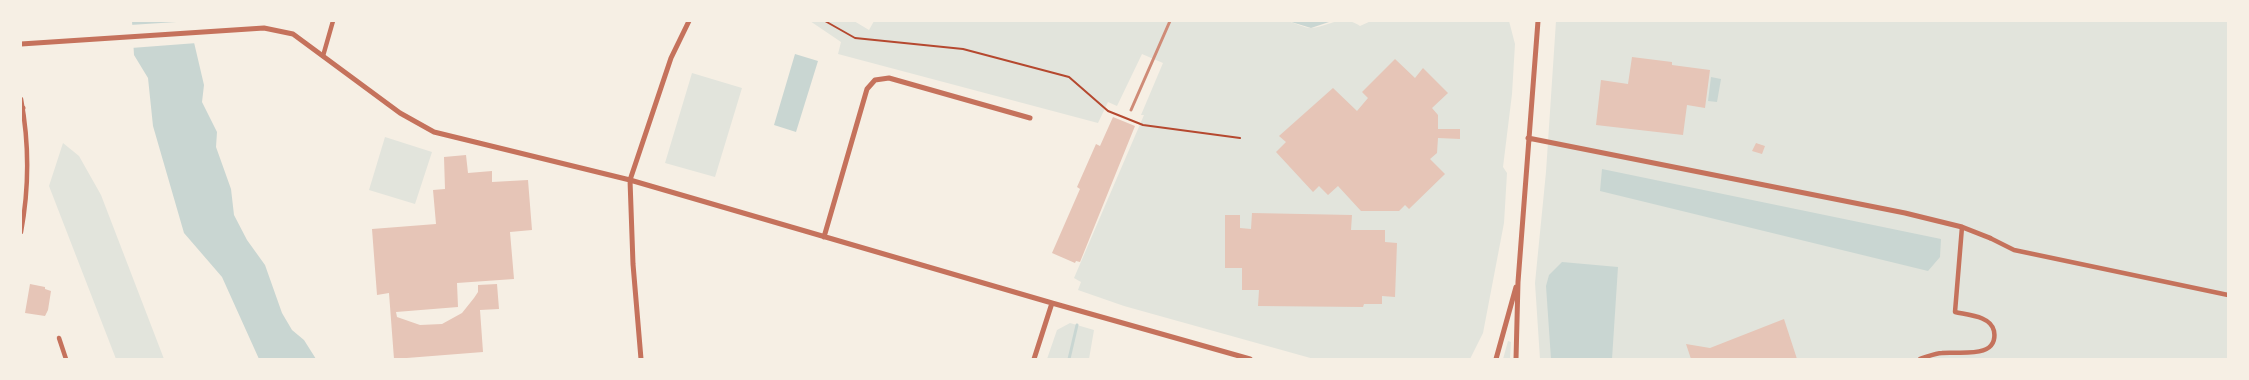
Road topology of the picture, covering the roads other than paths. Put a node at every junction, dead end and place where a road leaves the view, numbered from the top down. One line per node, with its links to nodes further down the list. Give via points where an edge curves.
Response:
1 (334, 21): 5 (street)
2 (689, 21): 10 (street, via 671,58)
3 (1538, 21): 9 (street)
4 (21, 44): 5 (street, via 264,28 287,32)
5 (323, 56): 10 (street, via 400,113 434,132)
6 (21, 99): 7 (street)
7 (22, 108): 12 (street, via 26,181)
8 (1030, 118): 13 (street, via 889,78 875,80 867,89)
9 (1528, 138): 11 (street); 15 (street)
10 (630, 180): 13 (street); 20 (street)
11 (1962, 227): 14 (street); 25 (street, via 1955,312 1985,319 1993,326 1995,335 1990,347 1980,352 1942,353)
12 (21, 232)
13 (824, 237): 17 (street)
14 (1990, 238): 16 (street, via 2014,250)
15 (1518, 282): 23 (street); 24 (street)
16 (2228, 295)
17 (1052, 303): 21 (street); 22 (street)
18 (59, 338): 19 (street)
19 (66, 359)
20 (641, 359)
21 (1034, 359)
22 (1250, 359)
23 (1496, 359)
24 (1516, 359)
25 (1920, 359)

